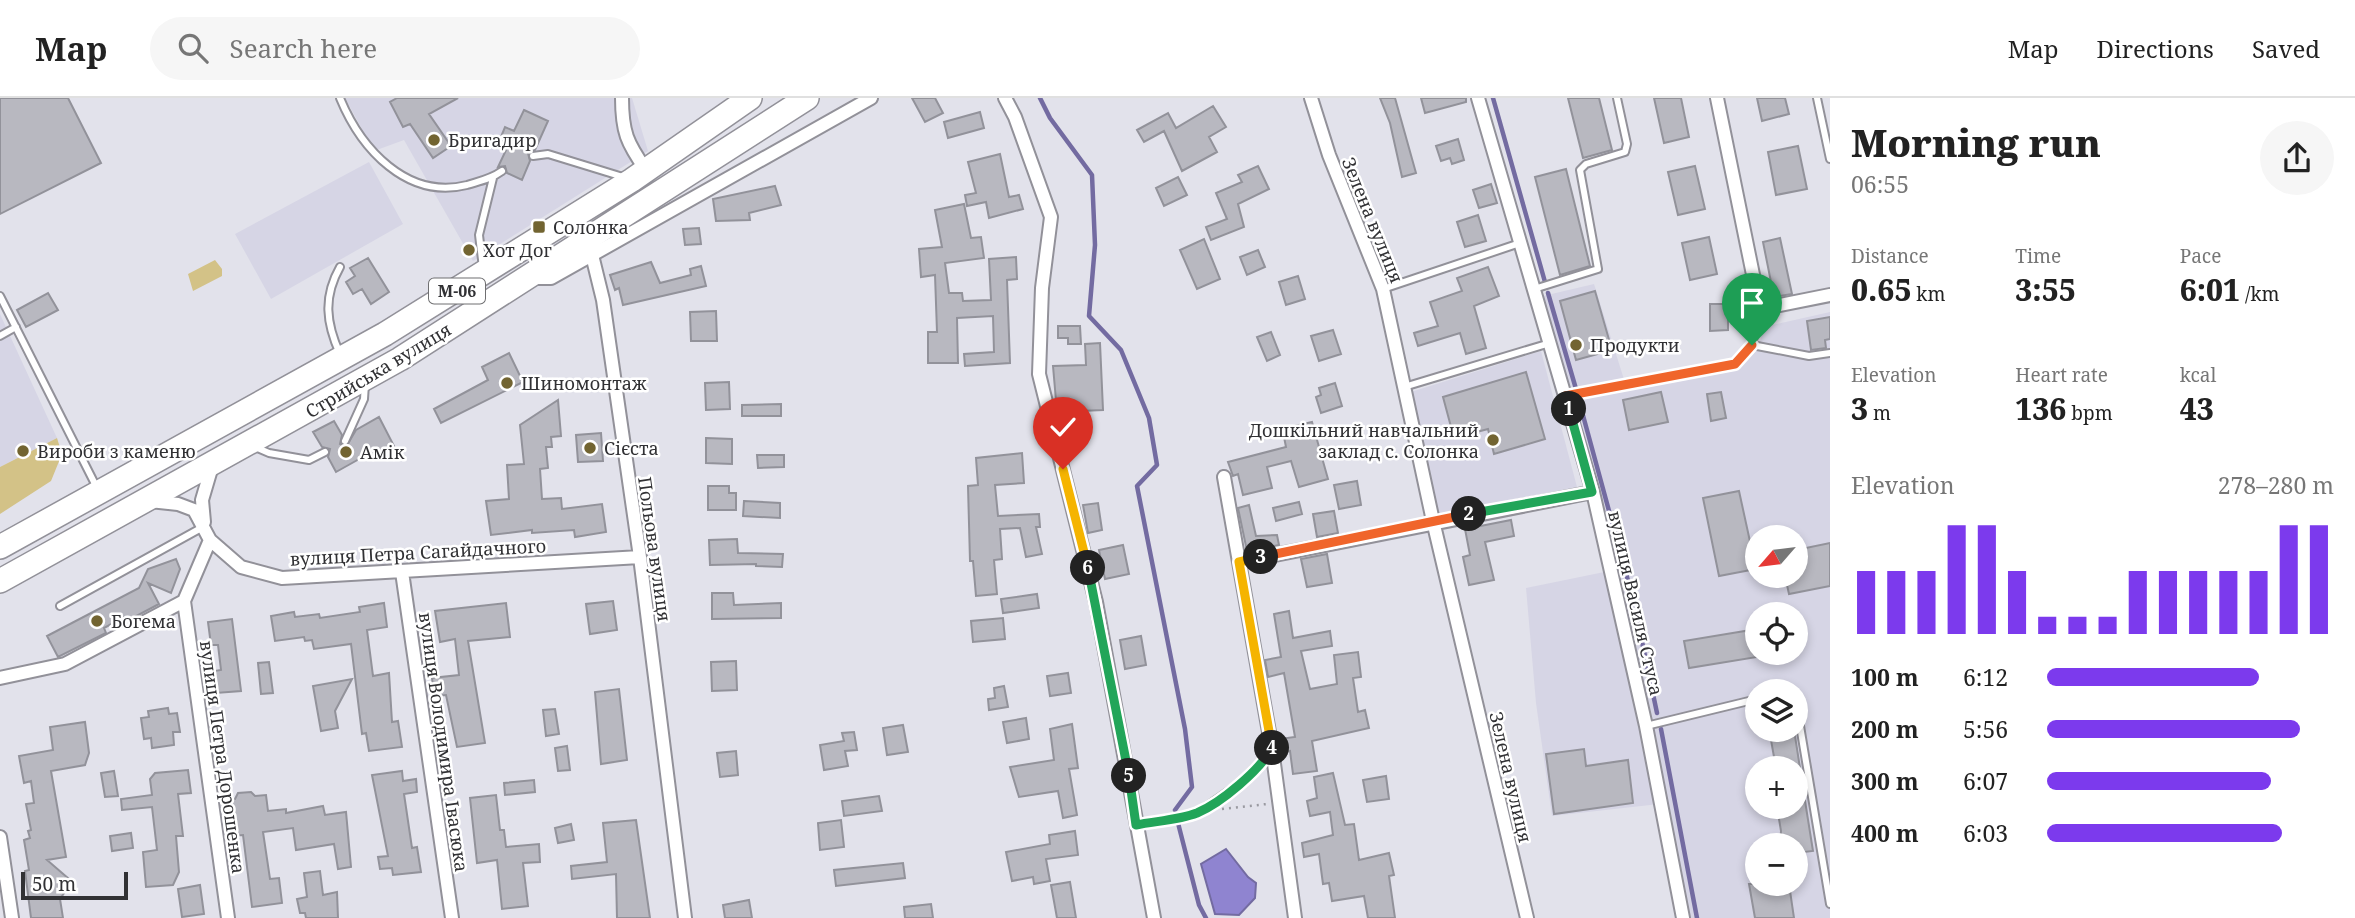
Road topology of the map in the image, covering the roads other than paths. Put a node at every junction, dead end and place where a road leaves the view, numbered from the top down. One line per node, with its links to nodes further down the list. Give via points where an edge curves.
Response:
1 (340, 98): 16 (lane, via 369,149 396,172 426,188 452,189)
2 (622, 98): 15 (street, via 622,127)
3 (750, 98): 15 (highway, Стрийська вулиця / М-06)
4 (807, 98): 21 (highway, Стрийська вулиця / М-06)
5 (871, 98): 18 (street)
6 (1005, 98): 59 (street, via 1051,217 1042,288 1039,374 1096,603)
7 (1311, 98): 22 (street, Зелена вулиця)
8 (1478, 98): 17 (street, вулиця Василя Стуса)
9 (1617, 98): 23 (lane, via 1625,152 1580,170 1598,269)
10 (1717, 98): 26 (street)
11 (1817, 98): 13 (lane)
12 (533, 156): 15 (lane, via 548,154)
13 (1830, 159)
14 (502, 171): 16 (lane)
15 (639, 175): 20 (highway, Стрийська вулиця / М-06)
16 (493, 178): 20 (lane, via 479,235)
17 (1520, 243): 22 (lane); 23 (street, вулиця Василя Стуса)
18 (592, 255): 21 (street, via 551,278); 48 (street, Польова вулиця, via 603,300)
19 (341, 267): 32 (lane, via 330,285 327,311)
20 (483, 275): 32 (highway, Стрийська вулиця / М-06)
21 (529, 278): 33 (highway, Стрийська вулиця / М-06)
22 (1383, 289): 34 (street, Зелена вулиця)
23 (1534, 289): 29 (street, вулиця Василя Стуса)
24 (1830, 295): 26 (street)
25 (0, 296): 27 (lane)
26 (1760, 309): 30 (lane)
27 (16, 327): 28 (lane); 42 (lane)
28 (0, 335)
29 (1550, 343): 34 (lane); 35 (street, вулиця Василя Стуса)
30 (1752, 345): 31 (lane, via 1809,356); 35 (lane, via 1735,364)
31 (1830, 353)
32 (342, 359): 42 (highway, Стрийська вулиця / М-06)
33 (365, 379): 36 (lane, via 364,399); 37 (highway, Стрийська вулиця / М-06)
34 (1404, 387): 44 (street, Зелена вулиця)
35 (1565, 396): 41 (street, вулиця Василя Стуса)
36 (345, 441)
37 (250, 445): 38 (lane, via 309,460); 39 (highway, Стрийська вулиця / М-06)
38 (325, 452)
39 (212, 466): 43 (highway, Стрийська вулиця / М-06); 45 (street, вулиця Петра Сагайдачного, via 202,500)
40 (1224, 477): 49 (street)
41 (1592, 492): 44 (street); 56 (street, вулиця Василя Стуса)
42 (100, 495): 47 (highway, Стрийська вулиця / М-06)
43 (147, 501): 45 (street, вулиця Петра Сагайдачного, via 194,510); 51 (highway, Стрийська вулиця / М-06)
44 (1433, 521): 49 (street); 68 (street, Зелена вулиця)
45 (204, 526): 46 (street, вулиця Петра Сагайдачного); 53 (lane)
46 (210, 540): 50 (street, вулиця Петра Сагайдачного, via 241,567 282,578); 52 (street)
47 (0, 547)
48 (640, 557): 50 (street, вулиця Петра Сагайдачного); 65 (street, Польова вулиця)
49 (1239, 562): 58 (street)
50 (402, 572): 64 (street, вулиця Володимира Івасюка)
51 (4, 579)
52 (184, 601): 54 (street, via 65,664); 63 (street, вулиця Петра Дорошенка)
53 (60, 606)
54 (0, 678)
55 (1745, 702): 56 (lane)
56 (1646, 726): 69 (street, вулиця Василя Стуса)
57 (1803, 742): 61 (lane)
58 (1272, 749): 59 (lane, via 1240,783 1197,813); 67 (street)
59 (1136, 825): 66 (street)
60 (0, 837): 62 (street)
61 (1830, 904)
62 (12, 918)
63 (228, 918)
64 (452, 918)
65 (685, 918)
66 (1154, 918)
67 (1295, 918)
68 (1527, 918)
69 (1684, 918)

